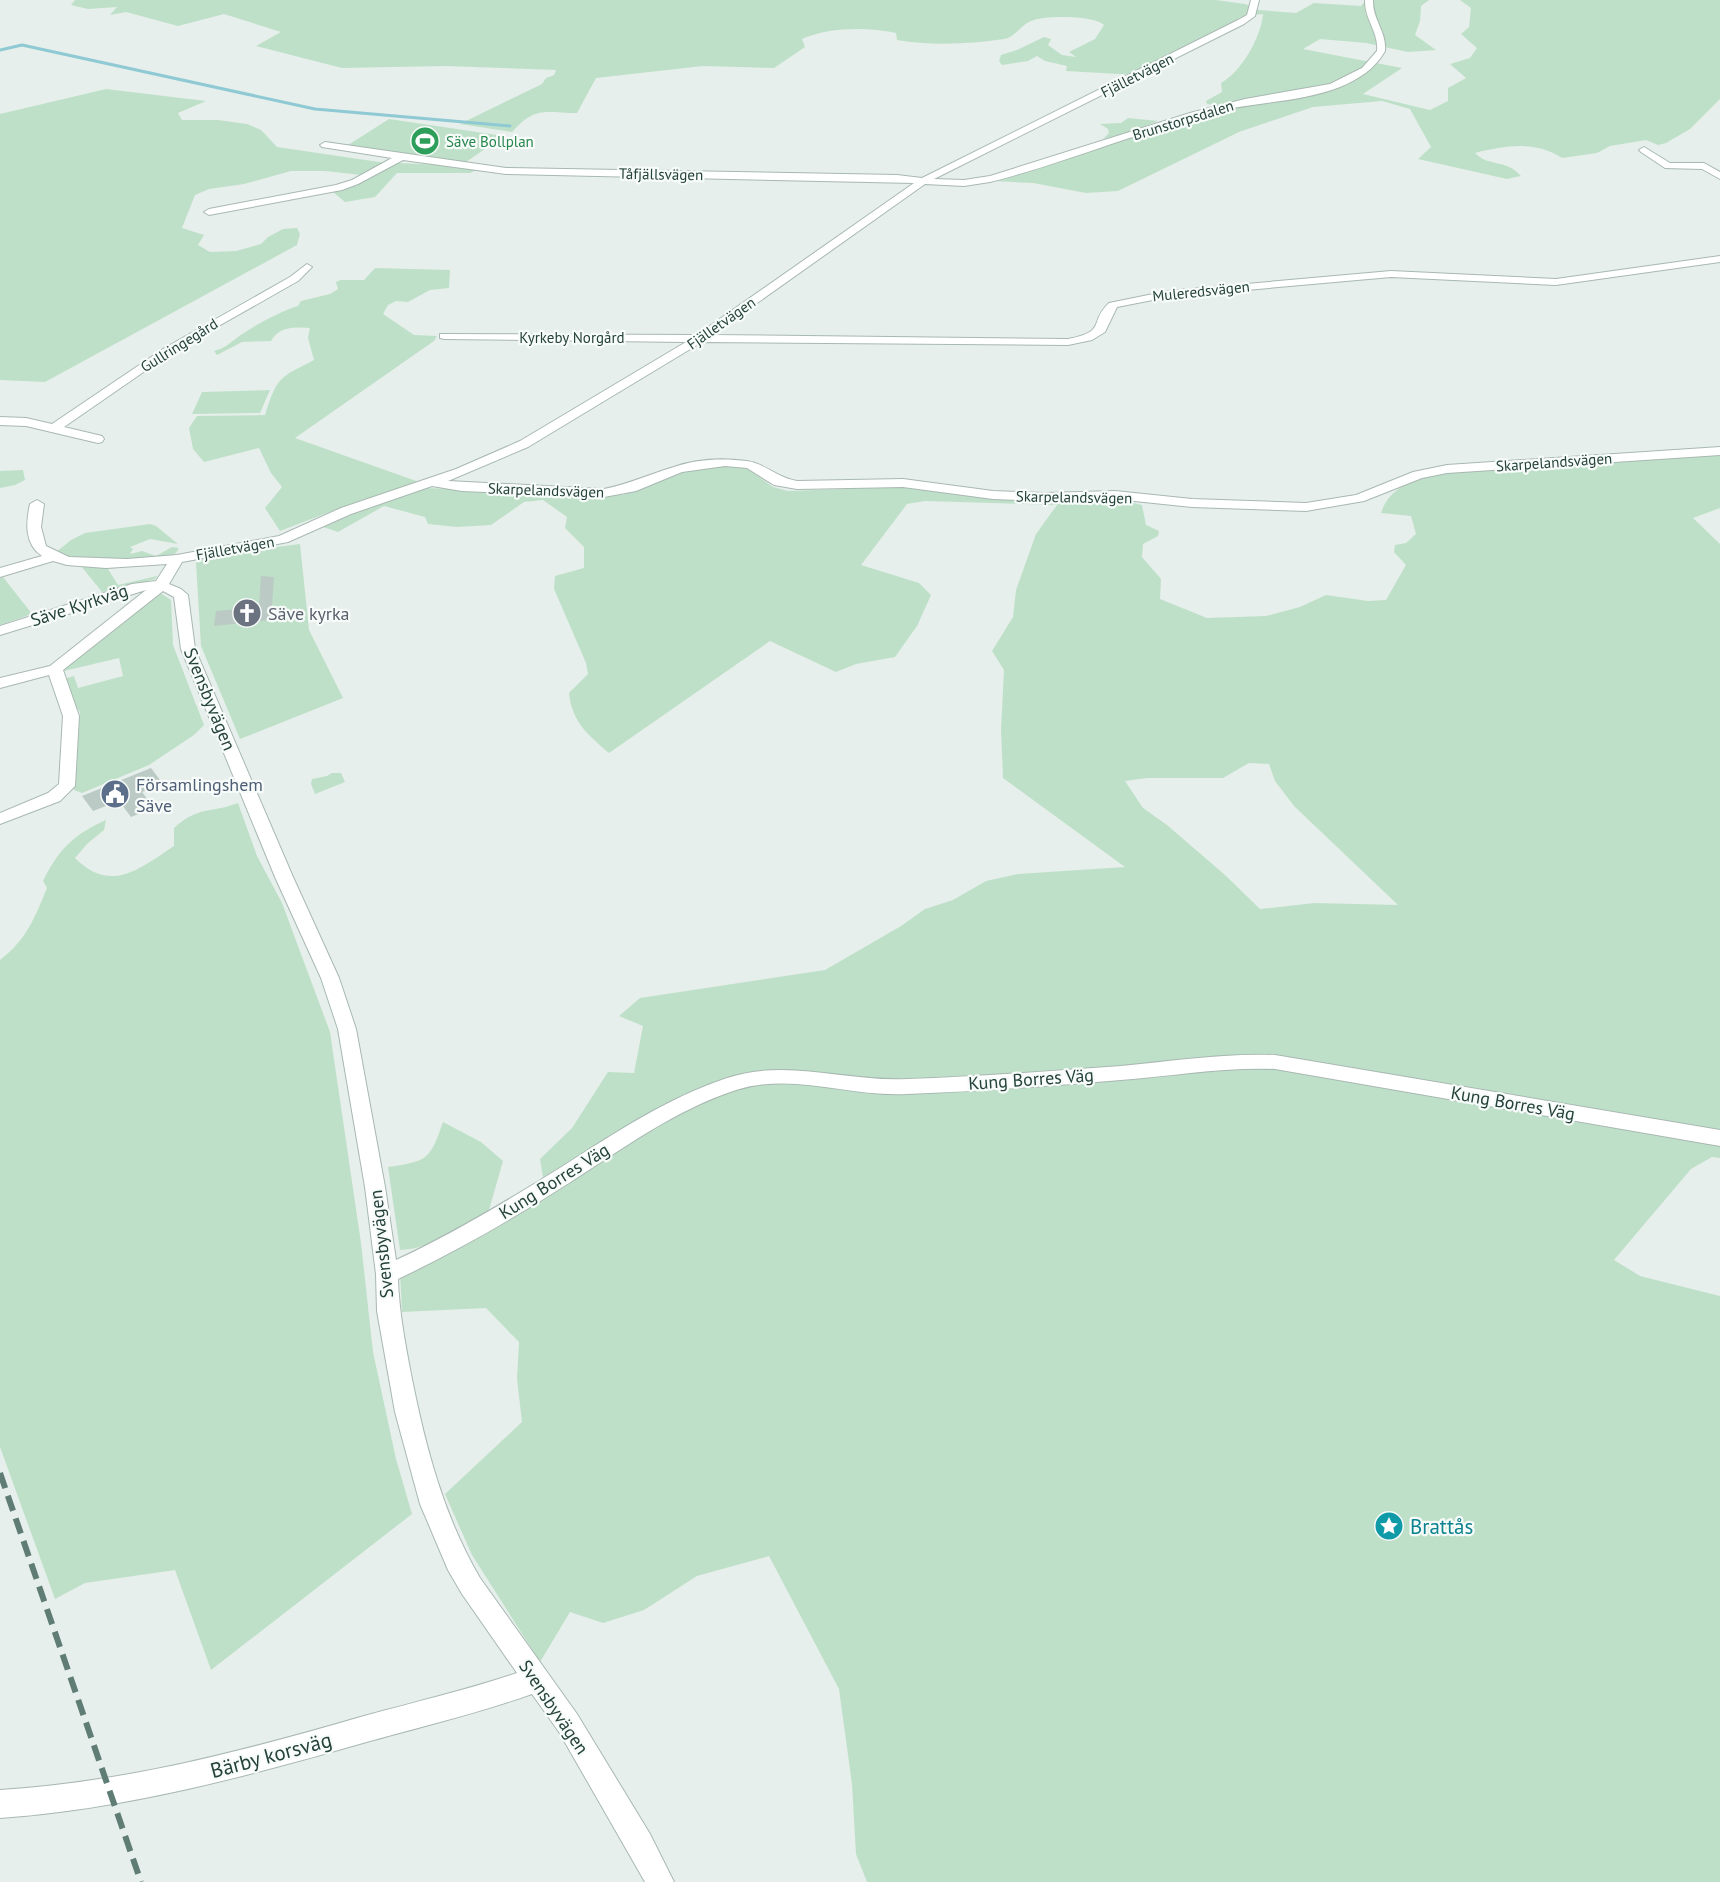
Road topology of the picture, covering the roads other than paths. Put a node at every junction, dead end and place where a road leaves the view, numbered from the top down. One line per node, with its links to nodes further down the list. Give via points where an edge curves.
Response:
1 (1255, 0): 7 (street, Fjälletvägen, via 1251,16 1241,22)
2 (1369, 0): 7 (street, Brunstorpsdalen, via 1368,11 1381,36 1382,52 1359,74 1335,85 1223,107 987,180)
3 (325, 145): 5 (street, Tåfjällsvägen)
4 (1644, 150): 6 (street, via 1668,166 1704,166)
5 (401, 157): 7 (street, Tåfjällsvägen, via 518,171); 8 (street, via 338,189)
6 (1720, 176)
7 (923, 181): 12 (street, Fjälletvägen)
8 (209, 212)
9 (1720, 259): 12 (street, Muleredsvägen, via 1556,282 1391,274 1168,294 1113,305 1101,330 1088,338 1068,342)
10 (307, 267): 14 (street, Gullringegård, via 294,279 167,351)
11 (444, 336): 12 (street, Kyrkeby Norgård)
12 (700, 338): 17 (street, Fjälletvägen, via 524,444)
13 (0, 421): 14 (street)
14 (55, 428): 15 (street)
15 (98, 439)
16 (1720, 451): 17 (street, Skarpelandsvägen, via 1447,469 1418,475 1359,498 1306,507 1115,495 993,495 903,483 792,485 772,479 752,466 732,462 684,468 631,488 604,493 462,487)
17 (434, 482): 20 (street, Fjälletvägen, via 346,511 283,539)
18 (37, 504): 19 (street, via 35,534 41,548)
19 (55, 556): 20 (street, via 117,564); 21 (street)
20 (177, 559): 22 (street, Fjälletvägen)
21 (0, 573)
22 (160, 586): 23 (street, Säve Kyrkväg, via 122,591); 24 (street, Fjälletvägen); 28 (street, Svensbyvägen, via 181,595 188,649 339,1002 356,1069)
23 (0, 631)
24 (55, 669): 25 (street); 26 (street, via 71,716 67,786 54,797)
25 (0, 683)
26 (0, 819)
27 (1720, 1138): 28 (street, Kung Borres Väg, via 1275,1062 913,1087 875,1088 773,1076 754,1078 681,1106 621,1138 477,1229)
28 (387, 1274): 29 (street, Svensbyvägen, via 396,1358 432,1504 466,1578)
29 (536, 1679): 30 (street, Bärby korsväg, via 308,1746 174,1779 59,1800); 31 (street, Svensbyvägen, via 596,1769)
30 (0, 1804)
31 (660, 1882)

